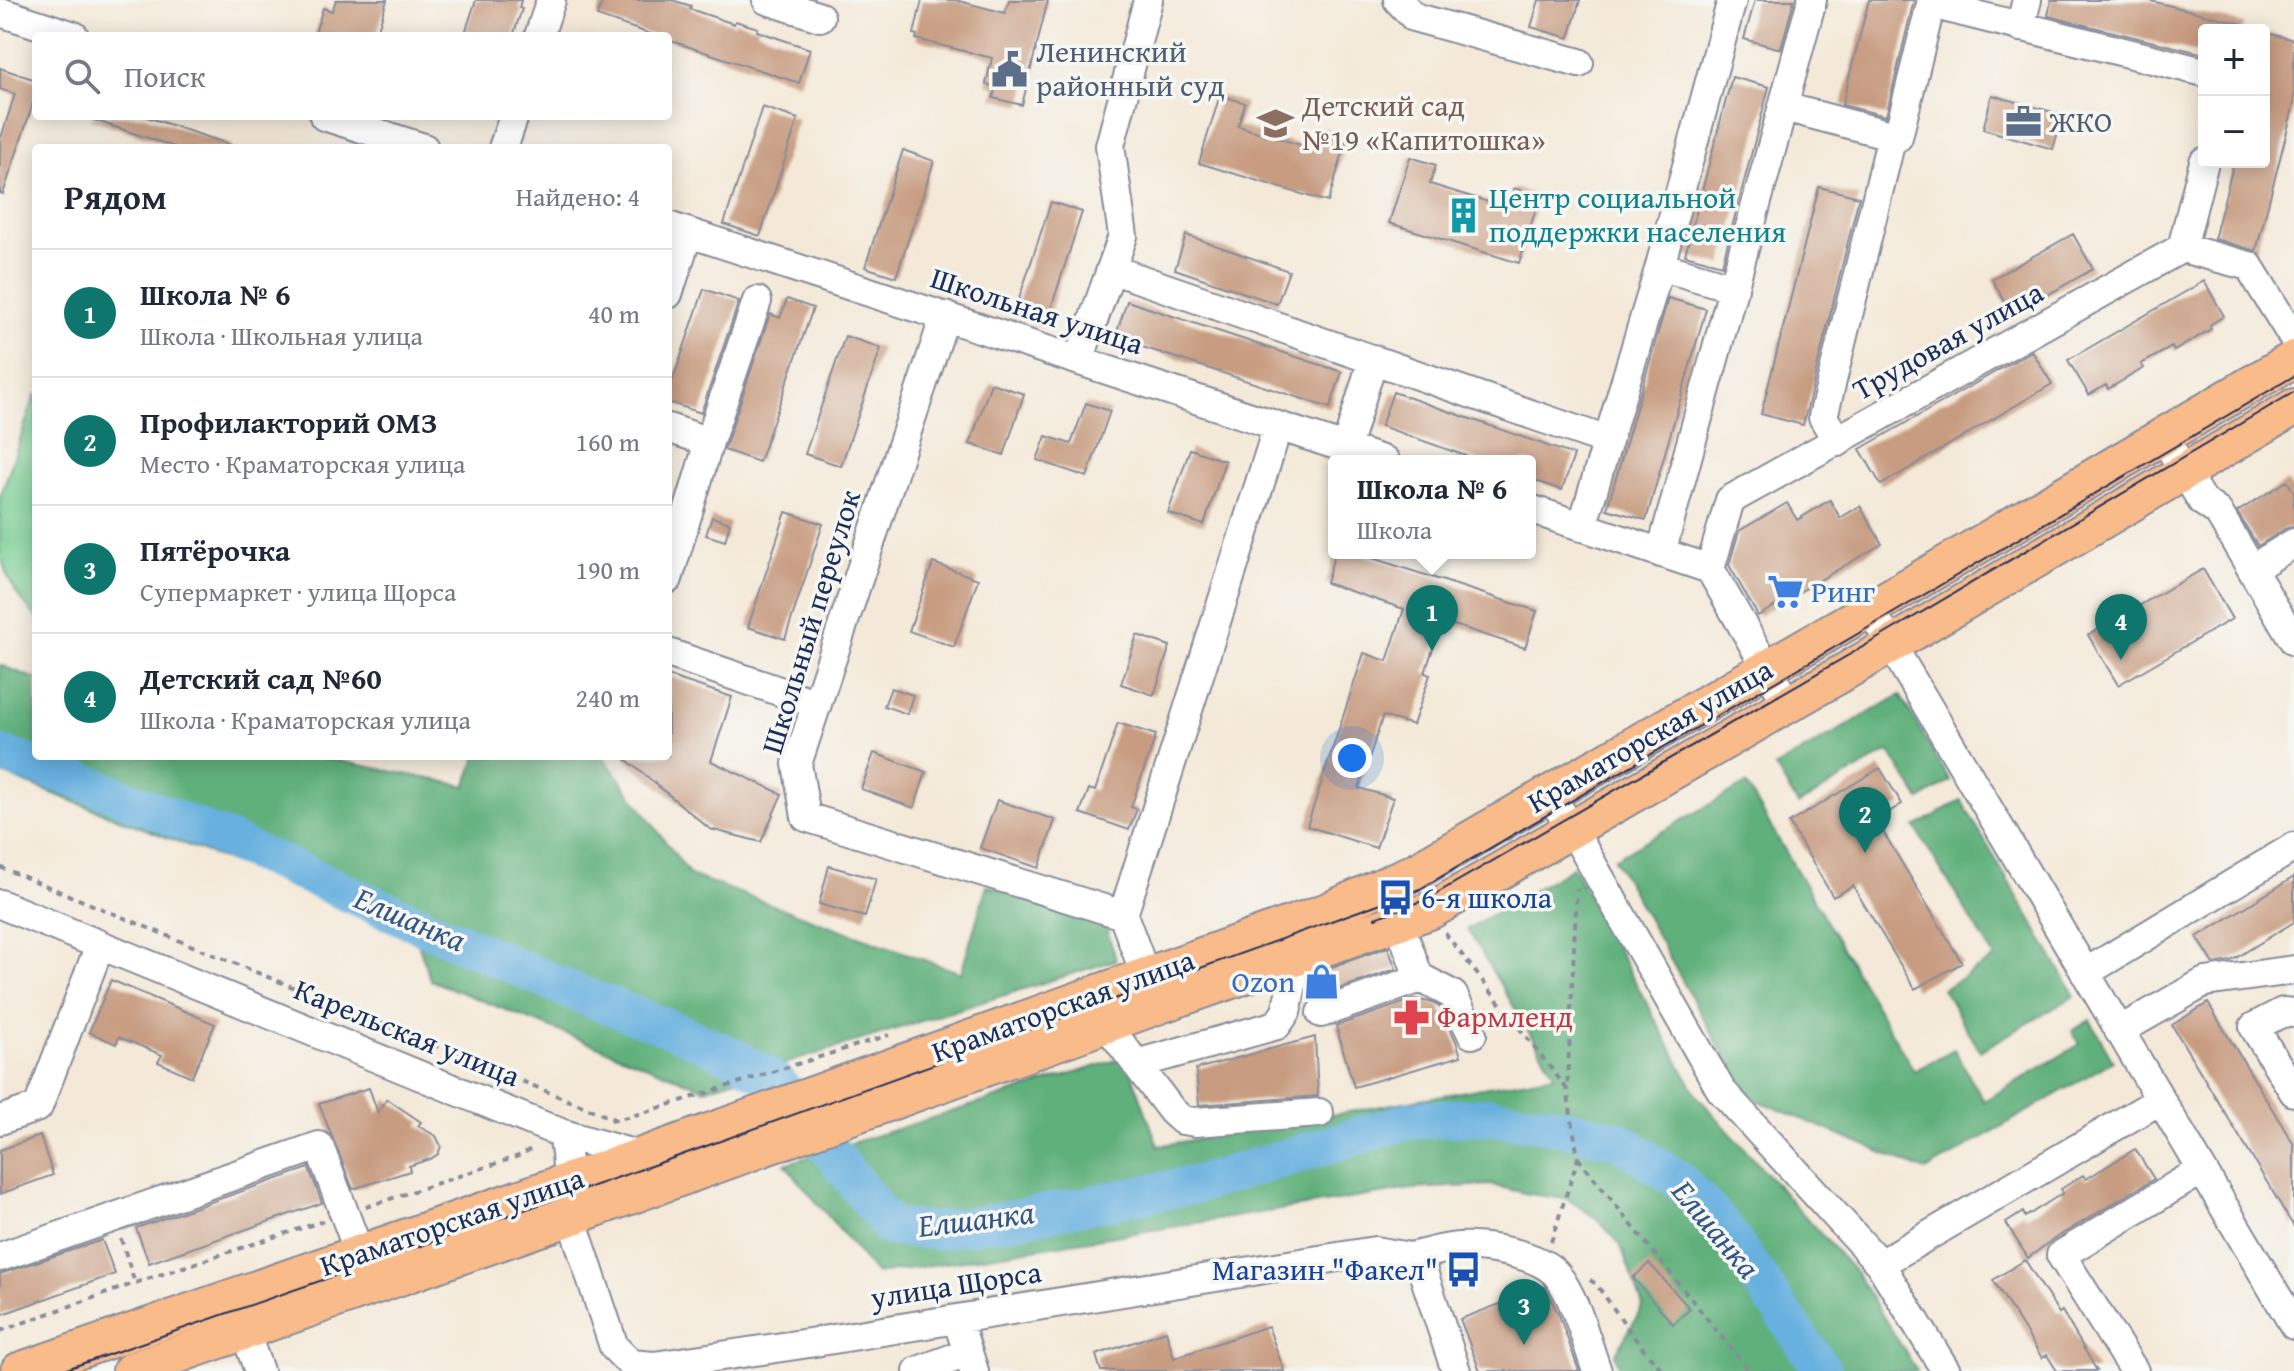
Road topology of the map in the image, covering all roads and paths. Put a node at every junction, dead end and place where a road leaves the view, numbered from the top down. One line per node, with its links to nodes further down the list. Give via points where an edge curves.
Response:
1 (551, 0): 11 (street)
2 (767, 0): 9 (street)
3 (1148, 0): 25 (street, via 1110,146 1123,236)
4 (1398, 0): 12 (street, via 1414,17)
5 (1732, 0): 23 (street)
6 (1812, 0): 14 (street)
7 (0, 12): 10 (street)
8 (2024, 14): 13 (street); 17 (street, via 1931,4 1898,137)
9 (820, 17)
10 (62, 32)
11 (540, 32)
12 (1579, 63)
13 (2198, 70)
14 (1784, 107): 17 (street); 26 (street)
15 (336, 120): 18 (street)
16 (513, 120): 19 (street)
17 (1892, 136): 39 (street, via 1823,417)
18 (412, 144)
19 (504, 144)
20 (2202, 168): 22 (street)
21 (678, 229): 24 (street); 28 (street, Школьная улица)
22 (2182, 248): 29 (street, via 2249,266); 39 (street, Трудовая улица)
23 (1660, 266): 26 (street); 37 (street)
24 (672, 268)
25 (1111, 269): 30 (street); 32 (street)
26 (1734, 288): 46 (street)
27 (757, 301): 38 (street)
28 (945, 316): 32 (street, Школьная улица); 55 (street, Школьный переулок)
29 (2294, 339)
30 (1373, 359): 37 (street); 40 (street)
31 (2294, 359): 36 (main road, Краматорская улица)
32 (1079, 360): 34 (street, Школьная улица)
33 (2294, 407): 42 (main road, Краматорская улица)
34 (1278, 426): 40 (street, Школьная улица); 63 (street)
35 (672, 429): 38 (street)
36 (2163, 436): 42 (street); 50 (main road, Краматорская улица)
37 (1608, 441): 44 (street)
38 (709, 442): 47 (street)
39 (1838, 442): 48 (street, Трудовая улица, via 1730,500)
40 (1346, 448): 41 (street, Школьная улица)
41 (1367, 455)
42 (2184, 472): 49 (street, via 2202,501 2218,512); 52 (main road, Краматорская улица)
43 (1536, 511): 44 (street)
44 (1582, 527): 46 (street)
45 (2294, 543): 49 (street)
46 (1661, 553): 48 (street)
47 (672, 566)
48 (1710, 569): 54 (street)
49 (2252, 569): 51 (street)
50 (1870, 609): 52 (street); 54 (main road, Краматорская улица)
51 (2294, 641)
52 (1891, 645): 56 (main road, Краматорская улица); 69 (street)
53 (672, 654): 55 (street)
54 (1767, 668): 56 (street); 57 (main road, Краматорская улица)
55 (817, 704): 63 (street, Школьный переулок, via 797,764 806,817)
56 (1788, 705): 58 (main road, Краматорская улица)
57 (1549, 794): 58 (street); 71 (main road, Краматорская улица, via 1414,872)
58 (1572, 829): 64 (main road, Краматорская улица, via 1432,910); 97 (street, via 1721,1090)
59 (2294, 847): 69 (street)
60 (0, 867): 83 (path)
61 (1577, 889): 78 (path)
62 (0, 904): 66 (street, Карельская улица)
63 (1123, 915): 71 (street)
64 (1399, 922): 67 (main road, Краматорская улица); 70 (street)
65 (1440, 926): 78 (path)
66 (100, 945): 82 (street, via 38,1107); 85 (street, Карельская улица)
67 (1298, 957): 71 (main road, Краматорская улица); 77 (street, via 1286,1012 1277,1025)
68 (2294, 970): 75 (street, via 2205,982)
69 (2085, 973): 75 (street)
70 (1421, 978): 72 (street); 76 (street, via 1453,995)
71 (1152, 991): 74 (main road, Краматорская улица)
72 (1321, 1013)
73 (2294, 1013): 79 (street, via 2283,1012 2254,1027)
74 (1082, 1021): 77 (street); 84 (main road, Краматорская улица)
75 (2119, 1031): 80 (street)
76 (1472, 1034)
77 (1136, 1064): 81 (street, via 1182,1120)
78 (1567, 1089): 87 (path)
79 (2294, 1092)
80 (2160, 1100): 88 (street); 97 (street)
81 (1319, 1113)
82 (0, 1120)
83 (617, 1120)
84 (757, 1132): 86 (main road, Краматорская улица); 89 (main road, Краматорская улица)
85 (563, 1134): 86 (street, Карельская улица); 90 (street, улица Щорса)
86 (642, 1156): 89 (street, Карельская улица); 90 (main road, Краматорская улица)
87 (1578, 1158): 96 (path); 114 (path)
88 (2202, 1170): 103 (street); 116 (street, via 2061,1255)
89 (692, 1172): 92 (main road, Краматорская улица)
90 (569, 1182): 92 (street, улица Щорса); 93 (main road, Краматорская улица)
91 (114, 1217): 93 (street, via 319,1146); 94 (street); 99 (path)
92 (571, 1217): 100 (main road, Краматорская улица); 106 (street, улица Щорса, via 614,1347)
93 (359, 1253): 100 (street); 101 (main road, Краматорская улица)
94 (0, 1257)
95 (1410, 1257): 96 (street, улица Щорса, via 1459,1247 1535,1258); 102 (street, улица Щорса, via 1375,1251); 111 (street, via 1422,1269)
96 (1544, 1264): 112 (street, via 1568,1293)
97 (1880, 1264): 115 (street)
98 (1586, 1277): 113 (path)
99 (135, 1283)
100 (372, 1287): 104 (main road, Краматорская улица)
101 (232, 1297): 104 (street); 107 (main road, Краматорская улица)
102 (957, 1319): 105 (street); 106 (street, улица Щорса)
103 (2294, 1325)
104 (245, 1331): 108 (main road, Краматорская улица); 109 (street)
105 (971, 1362): 110 (street)
106 (634, 1368)
107 (19, 1371)
108 (131, 1371)
109 (259, 1371)
110 (918, 1371)
111 (1456, 1371)
112 (1597, 1371)
113 (1663, 1371)
114 (1749, 1371)
115 (1946, 1371)
116 (2134, 1371)

